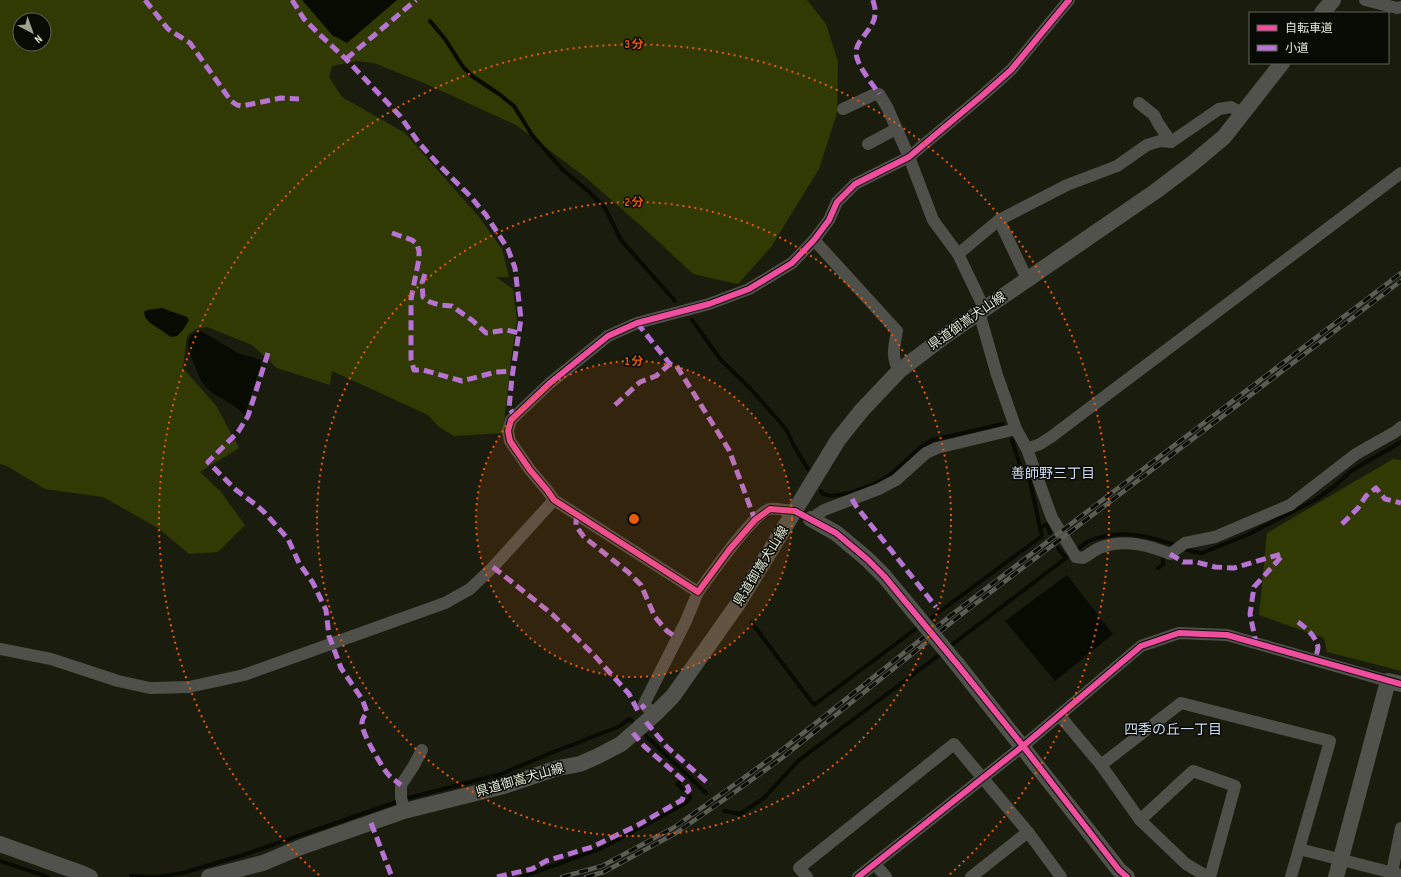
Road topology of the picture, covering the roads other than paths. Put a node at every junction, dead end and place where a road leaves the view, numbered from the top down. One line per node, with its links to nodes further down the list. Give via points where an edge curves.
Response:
1 (1069, 0): 13 (street, via 1012,70)
2 (1333, 0): 5 (main road)
3 (1365, 0): 4 (street)
4 (1401, 7)
5 (1323, 12)
6 (1281, 64): 9 (main road, 県道御嵩犬山線)
7 (1138, 103): 11 (street, via 1154,116)
8 (843, 109): 10 (street, via 879,94)
9 (1242, 113): 11 (street, via 1231,107 1219,109); 18 (main road, 県道御嵩犬山線, via 1224,137 1193,163)
10 (896, 129): 12 (street); 13 (street)
11 (1171, 142): 15 (street, via 1160,141 1147,145 1117,166 1067,185)
12 (868, 144)
13 (909, 156): 16 (street, via 855,184 838,202 829,220); 17 (street, via 933,220)
14 (1401, 173): 23 (street, via 1051,437)
15 (999, 220): 17 (street); 18 (street)
16 (814, 240): 20 (street, via 897,330 894,361); 24 (street, via 792,263 749,289 709,304 637,323 608,336 550,383 511,420 508,431 510,441)
17 (958, 254): 19 (street)
18 (1027, 279): 19 (main road, 県道御嵩犬山線)
19 (982, 310): 20 (main road, 県道御嵩犬山線); 22 (street, via 996,374)
20 (899, 372): 25 (main road, 県道御嵩犬山線, via 862,410 838,440)
21 (1401, 427): 23 (street, via 1356,454 1290,505 1215,537 1185,543 1170,554 1150,546 1120,542 1101,547 1083,558 1076,557 1052,518)
22 (1016, 429): 23 (street); 26 (street, via 937,448 926,453 896,480 879,490 824,510)
23 (1027, 449)
24 (554, 500): 27 (street); 28 (street, via 470,589 445,603 244,675 189,687 150,688 118,681 51,659)
25 (795, 511): 26 (main road); 27 (street, via 770,509 755,520); 30 (main road, 県道御嵩犬山線, via 737,605 673,696)
26 (811, 519): 32 (main road, bridge, via 836,533 884,576)
27 (698, 592): 30 (street, via 644,704)
28 (0, 649)
29 (1395, 682): 31 (street, via 1227,635 1179,633 1141,646); 42 (main road)
30 (654, 715): 36 (main road, 県道御嵩犬山線, via 621,744 580,764 558,768 504,786)
31 (1060, 716): 32 (street); 34 (street)
32 (1023, 746): 35 (street); 52 (main road)
33 (422, 750): 36 (street, via 401,785)
34 (1101, 765): 37 (street); 41 (street, via 1180,703 1330,741)
35 (983, 778): 39 (street); 43 (street); 47 (street, via 954,744 800,868)
36 (403, 806): 46 (main road, 県道御嵩犬山線, via 263,862)
37 (1140, 820): 53 (street, via 1186,864); 53 (street, via 1192,771 1235,786)
38 (1401, 828): 44 (street)
39 (1028, 832): 50 (street); 51 (street)
40 (0, 844): 45 (main road)
41 (1299, 849): 42 (street); 54 (street)
42 (1341, 860): 44 (street); 55 (main road)
43 (875, 864): 48 (street); 49 (street)
44 (1395, 875)
45 (90, 877)
46 (209, 877)
47 (807, 877)
48 (858, 877)
49 (886, 877)
50 (971, 877)
51 (1061, 877)
52 (1127, 877)
53 (1209, 877)
54 (1291, 877)
55 (1336, 877)

